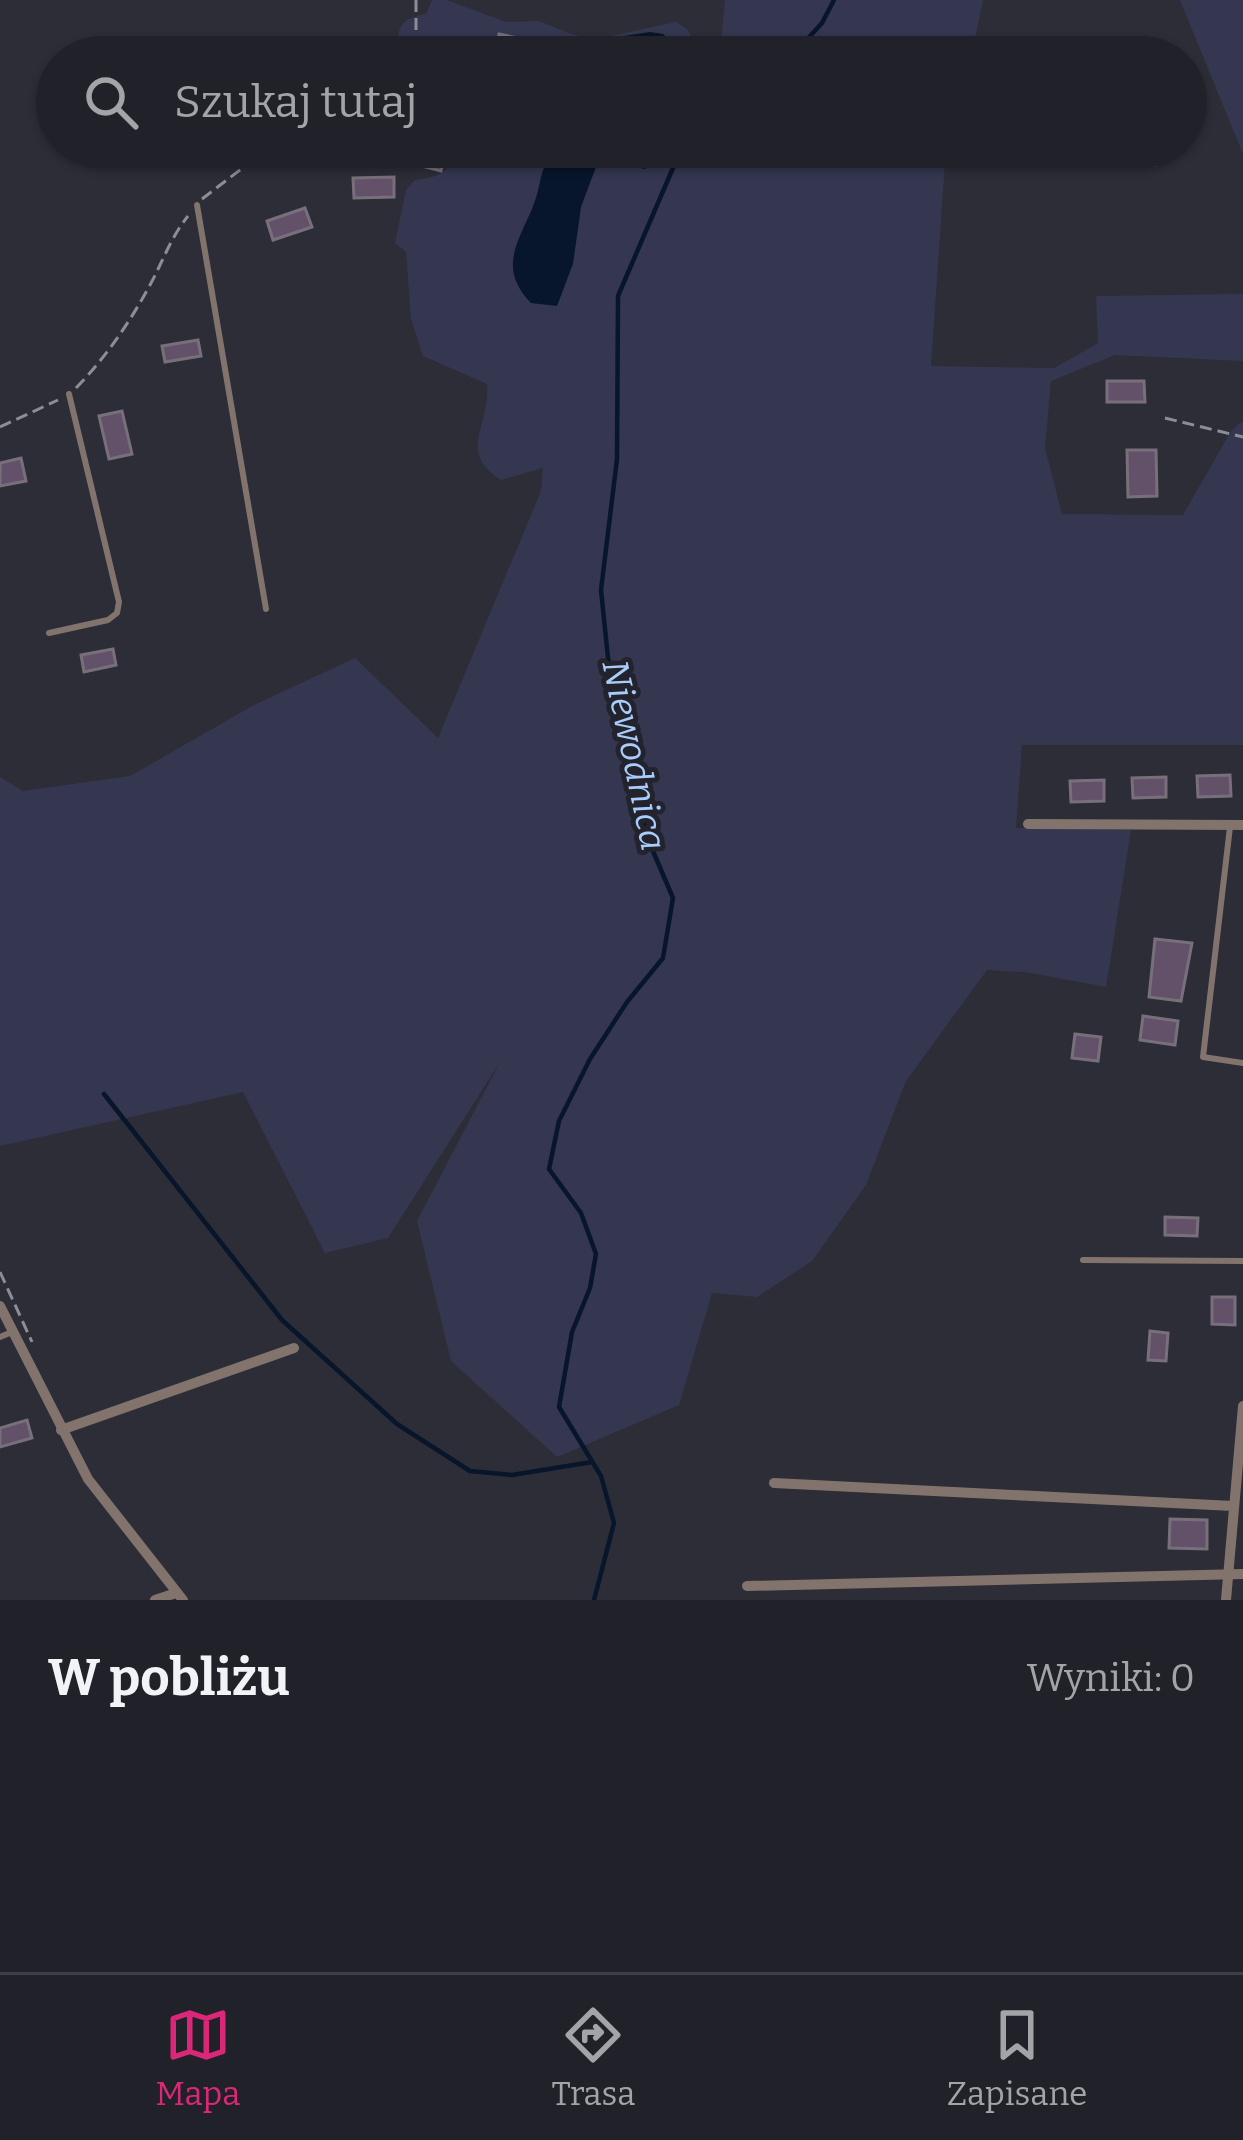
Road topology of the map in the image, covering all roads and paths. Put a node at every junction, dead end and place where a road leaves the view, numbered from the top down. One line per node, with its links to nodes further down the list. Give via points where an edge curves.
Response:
1 (416, 0): 2 (path)
2 (416, 36)
3 (244, 168): 4 (path)
4 (196, 206): 5 (path, via 112,347); 9 (lane)
5 (70, 394): 7 (path); 10 (lane, via 119,602 108,620)
6 (1165, 418): 8 (path)
7 (0, 427)
8 (1243, 437)
9 (266, 609)
10 (49, 632)
11 (1028, 824): 12 (street)
12 (1236, 825): 13 (lane, via 1203,1058)
13 (1243, 1063)
14 (1083, 1260): 15 (lane)
15 (1243, 1261)
16 (0, 1272): 20 (path)
17 (0, 1306): 18 (street)
18 (6, 1334): 22 (street)
19 (294, 1348): 22 (street)
20 (35, 1353)
21 (1243, 1406): 24 (street)
22 (61, 1430): 28 (street, via 106,1505)
23 (774, 1483): 24 (street)
24 (1233, 1506): 25 (street)
25 (1228, 1574): 26 (street); 27 (street); 30 (street)
26 (1243, 1574)
27 (747, 1586)
28 (179, 1596): 29 (street)
29 (155, 1600)
30 (1226, 1600)

